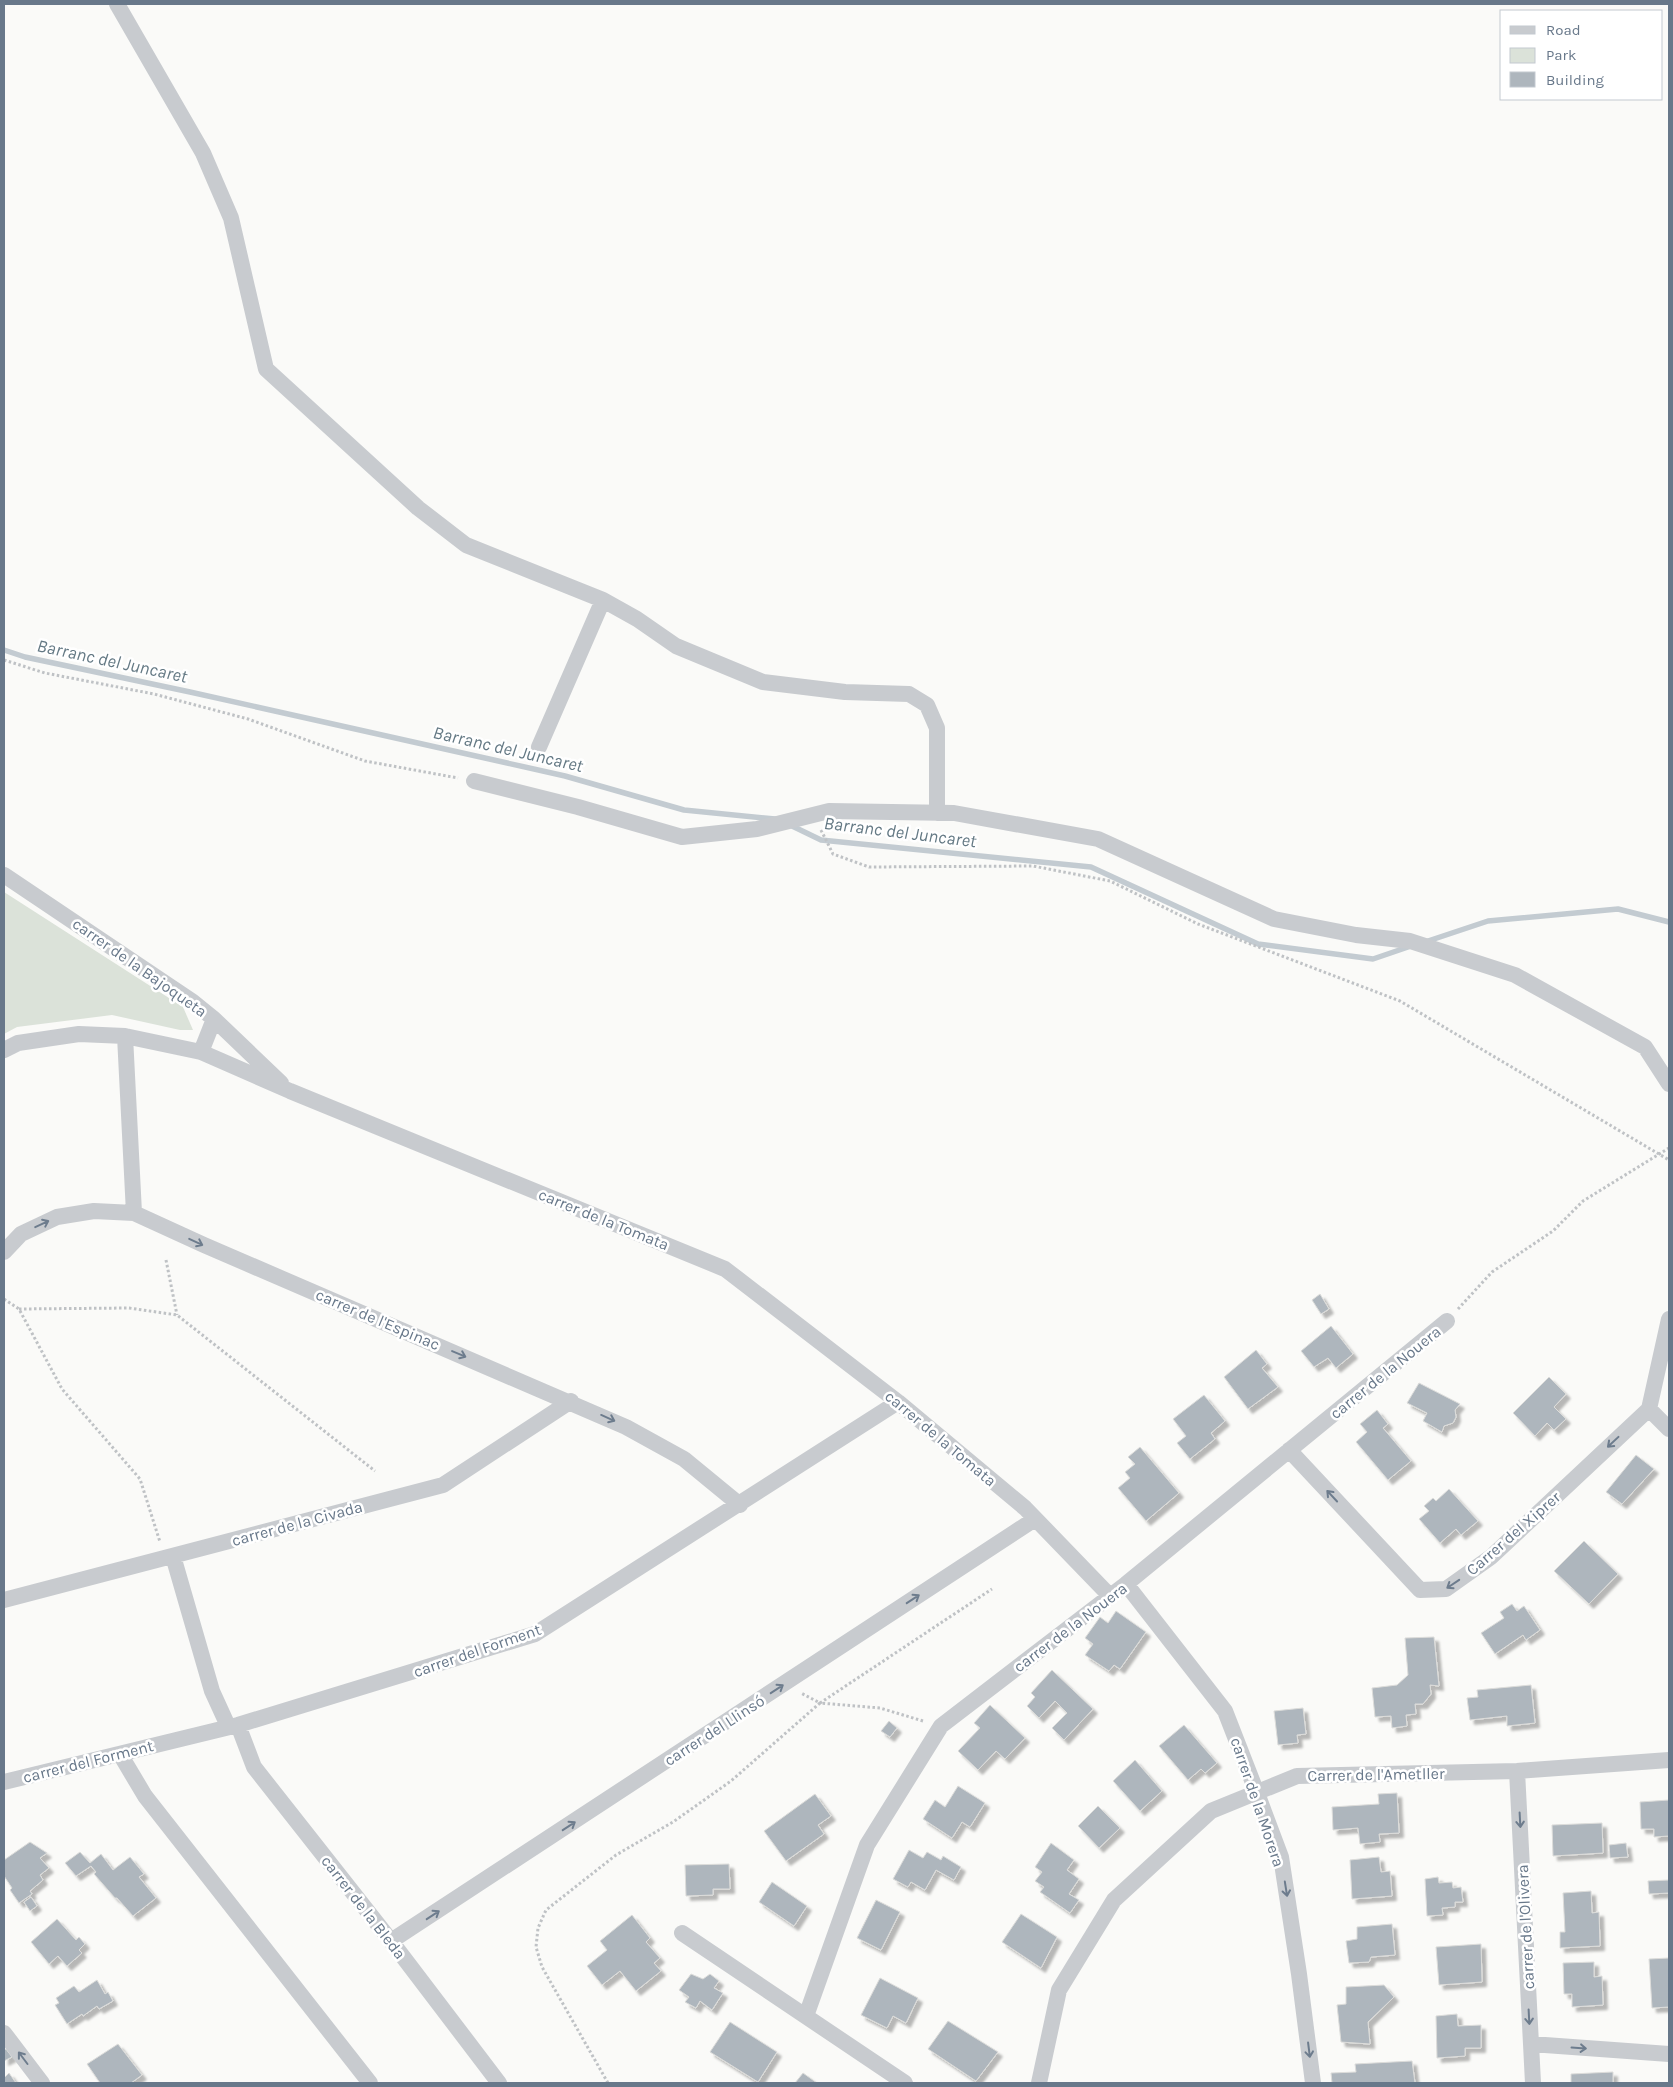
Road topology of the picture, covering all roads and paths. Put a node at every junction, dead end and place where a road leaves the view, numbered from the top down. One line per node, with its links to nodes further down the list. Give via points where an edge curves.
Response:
1 (117, 4): 2 (street, via 203,153 231,218 266,369 418,508 466,545)
2 (602, 600): 4 (street); 6 (street, via 676,646 763,682 845,692 909,694 927,705 937,728)
3 (4, 660): 5 (path, via 45,673 154,694 248,719 364,761)
4 (540, 747)
5 (474, 781): 7 (street, via 682,837 757,829)
6 (937, 813): 7 (street, via 829,811); 13 (street, via 954,813 1098,839 1274,919 1356,935 1410,941 1515,976 1645,1047)
7 (814, 815): 16 (path, via 833,854 869,867 1034,866 1110,881 1198,924 1400,1001)
8 (4, 875): 9 (street, carrer de la Bajoqueta)
9 (214, 1019): 12 (street); 14 (street, carrer de la Bajoqueta)
10 (125, 1036): 11 (street, carrer de la Tomata, via 79,1034 18,1043); 12 (street, carrer de la Tomata); 18 (street)
11 (4, 1050)
12 (201, 1052): 14 (street, carrer de la Tomata)
13 (1669, 1084)
14 (290, 1091): 27 (street, carrer de la Tomata, via 725,1269)
15 (1669, 1148): 16 (path)
16 (1661, 1154): 17 (path); 25 (path, via 1584,1201 1553,1231 1492,1272)
17 (1669, 1160)
18 (134, 1213): 19 (street, carrer de l'Espinac, one-way to 18, via 21,1234 57,1218 94,1211); 26 (street, carrer de l'Espinac, one-way to 26)
19 (4, 1252)
20 (166, 1260): 23 (path)
21 (4, 1298): 22 (path)
22 (19, 1309): 23 (path, via 129,1308); 34 (path, via 62,1389 140,1479)
23 (177, 1315): 31 (path)
24 (1669, 1319): 28 (street)
25 (1446, 1321): 30 (street, carrer de la Nouera)
26 (571, 1401): 32 (street, carrer de l'Espinac, one-way to 32, via 626,1426 684,1459); 34 (street, carrer de la Civada, via 443,1485)
27 (898, 1402): 32 (street, carrer del Forment); 33 (street, carrer de la Tomata)
28 (1649, 1409): 29 (street); 30 (street, Carrer del Xiprer, one-way to 30, via 1491,1557 1446,1589 1420,1590)
29 (1669, 1429)
30 (1289, 1450): 35 (street, carrer de la Nouera)
31 (375, 1471)
32 (740, 1505): 40 (street, carrer del Forment, via 536,1634)
33 (1036, 1519): 37 (street, carrer de la Tomata); 48 (street, carrer del Llinsó, one-way to 33)
34 (168, 1557): 38 (street, carrer de la Civada); 40 (street, carrer de la Bleda, via 212,1691)
35 (1126, 1584): 37 (street, carrer de la Nouera); 46 (street, carrer de la Morera, via 1225,1710)
36 (992, 1590): 39 (path)
37 (1110, 1596): 41 (street, carrer de la Nouera)
38 (4, 1600)
39 (820, 1703): 41 (path, via 880,1708); 56 (path, via 731,1781 674,1822 616,1855 546,1910 538,1928 536,1947 542,1967)
40 (233, 1726): 42 (street, carrer del Forment); 48 (street, carrer de la Bleda, via 254,1767)
41 (941, 1726): 49 (street, carrer de la Nouera, via 867,1844)
42 (120, 1754): 45 (street, carrer del Forment); 54 (street, via 145,1796)
43 (1669, 1760): 44 (street, Carrer de l'Ametller)
44 (1517, 1771): 46 (street, Carrer de l'Ametller, via 1297,1776); 51 (street, carrer de l'Olivera, one-way to 51)
45 (4, 1782)
46 (1257, 1793): 58 (street, Carrer de l'Ametller, via 1211,1811 1114,1900 1059,1990); 59 (street, carrer de la Morera, one-way to 59, via 1281,1857)
47 (682, 1933): 49 (street)
48 (391, 1941): 55 (street, carrer de la Bleda)
49 (806, 2016): 57 (street)
50 (4, 2033): 53 (street, one-way to 50)
51 (1531, 2044): 52 (street, one-way to 52); 60 (street, carrer de l'Olivera)
52 (1669, 2054)
53 (42, 2083)
54 (370, 2083)
55 (499, 2083)
56 (608, 2083)
57 (905, 2083)
58 (1039, 2083)
59 (1313, 2083)
60 (1532, 2083)

